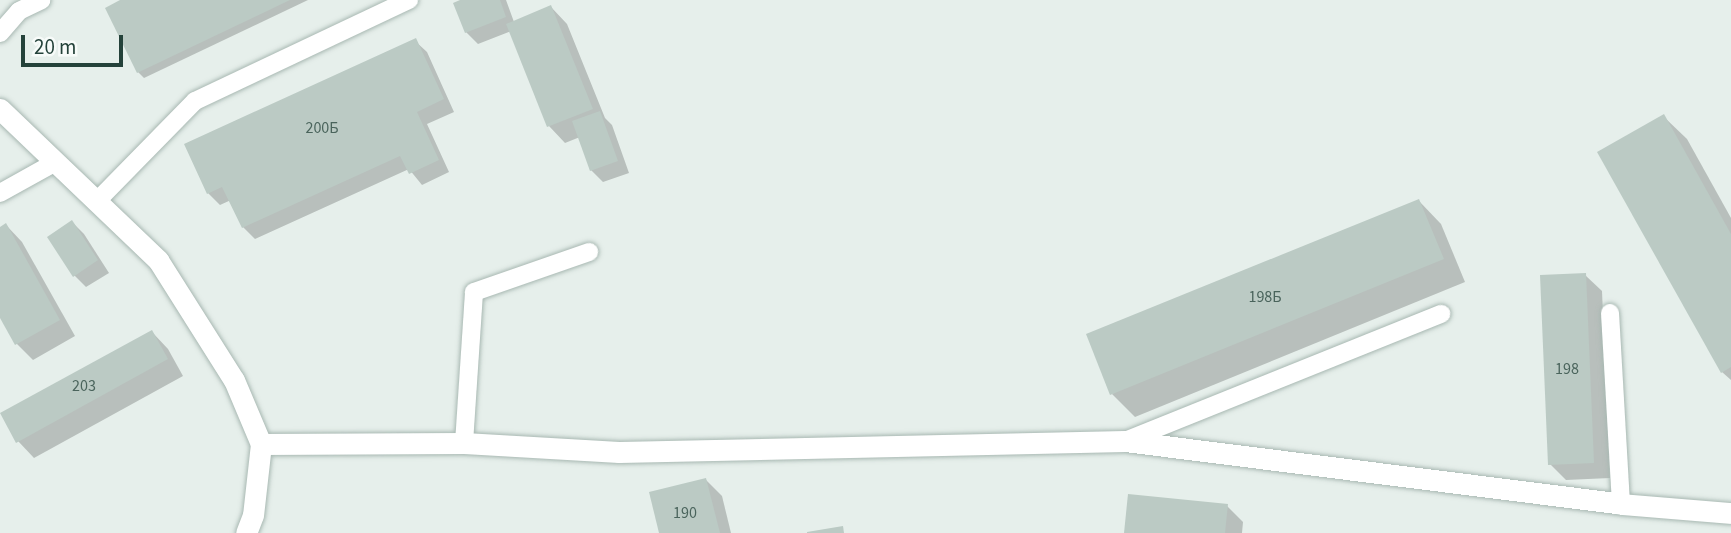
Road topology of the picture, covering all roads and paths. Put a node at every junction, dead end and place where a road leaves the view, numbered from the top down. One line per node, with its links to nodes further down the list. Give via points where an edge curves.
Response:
1 (42, 0): 3 (lane, via 19,11)
2 (409, 0): 7 (lane, via 195,101)
3 (0, 33)
4 (0, 109): 5 (street)
5 (54, 163): 6 (lane); 7 (street)
6 (0, 193)
7 (97, 201): 13 (street, via 158,260 234,380)
8 (589, 252): 12 (lane, via 474,292)
9 (1610, 313): 14 (lane)
10 (1441, 314): 11 (lane)
11 (1125, 441): 12 (street, via 620,452); 14 (street)
12 (464, 443): 13 (street)
13 (261, 444): 16 (street, via 253,515)
14 (1621, 504): 15 (street)
15 (1731, 513)
16 (246, 533)

